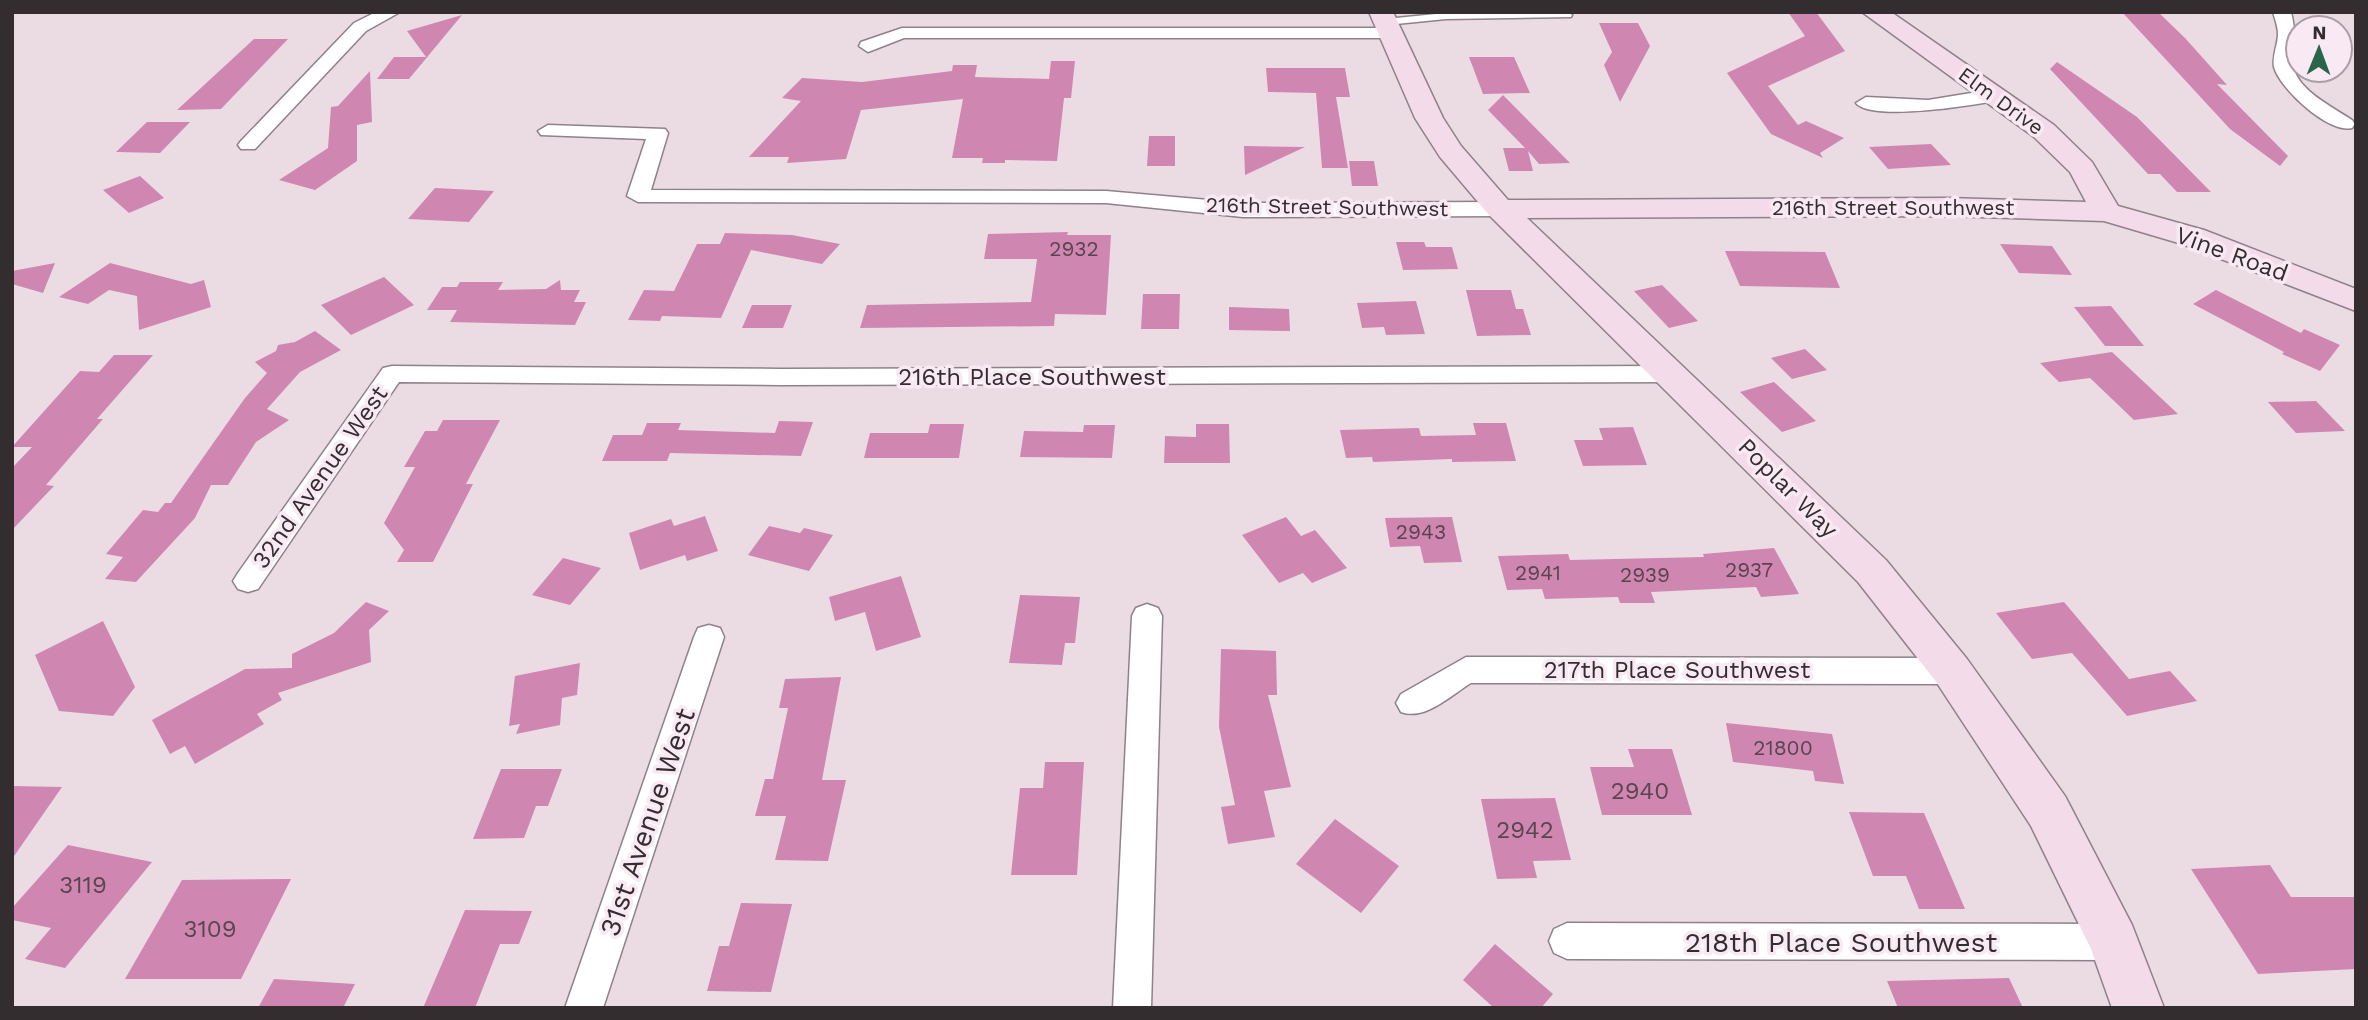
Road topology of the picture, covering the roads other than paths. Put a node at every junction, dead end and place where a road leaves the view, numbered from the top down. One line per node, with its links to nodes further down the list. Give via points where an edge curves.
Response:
1 (391, 12): 11 (street, via 359,27)
2 (1874, 12): 7 (street, Elm Drive)
3 (2281, 12): 9 (street, via 2287,34 2283,65 2291,82)
4 (1568, 15): 5 (lane, via 1446,16)
5 (1386, 22): 6 (street, via 902,33); 12 (street, Poplar Way, via 1429,118 1450,151)
6 (868, 46)
7 (1996, 95): 8 (street, via 1928,106); 13 (street, Elm Drive, via 2081,168)
8 (1866, 103)
9 (2345, 124)
10 (548, 131): 12 (street, 216th Street Southwest, via 657,133 638,196 1105,197 1243,210)
11 (248, 145)
12 (1500, 209): 13 (street, 216th Street Southwest, via 1947,206); 16 (street, Poplar Way)
13 (2106, 212): 14 (street, Vine Road, via 2193,237)
14 (2356, 301)
15 (392, 374): 16 (street, 216th Place Southwest); 17 (street, 32nd Avenue West)
16 (1672, 374): 20 (street, Poplar Way, via 1872,572)
17 (248, 581)
18 (1147, 616): 25 (street)
19 (709, 637): 24 (street, 31st Avenue West)
20 (1952, 671): 21 (street, 217th Place Southwest, via 1466,670); 23 (street, Poplar Way, via 2048,811)
21 (1412, 704)
22 (1567, 941): 23 (street, 218th Place Southwest)
23 (2114, 942): 26 (street, Poplar Way)
24 (584, 1008)
25 (1132, 1008)
26 (2138, 1008)

